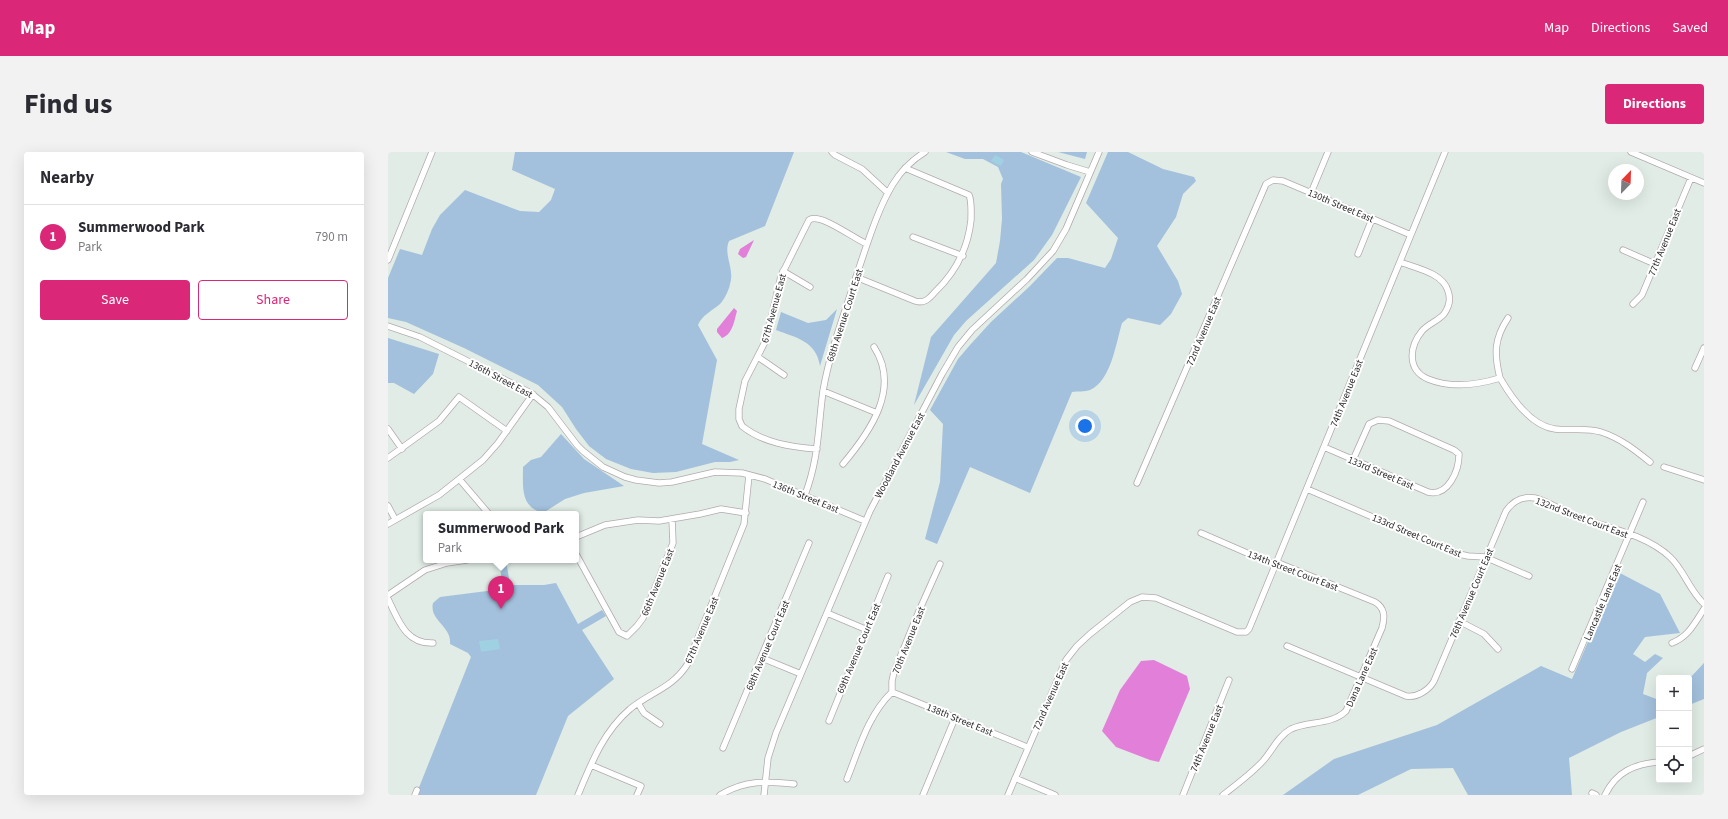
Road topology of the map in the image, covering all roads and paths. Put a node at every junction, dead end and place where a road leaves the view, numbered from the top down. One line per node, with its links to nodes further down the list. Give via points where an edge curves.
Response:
1 (432, 152): 23 (street)
2 (832, 152): 14 (street, via 862,169)
3 (925, 152): 9 (street, 68th Avenue Court East)
4 (1032, 152): 10 (street)
5 (1099, 152): 10 (street, Woodland Avenue East)
6 (1328, 152): 15 (street)
7 (1445, 152): 17 (street, 74th Avenue East)
8 (1631, 152): 11 (street)
9 (905, 168): 14 (street, 68th Avenue Court East); 22 (street, via 970,197 969,235)
10 (1090, 172): 64 (street, Woodland Avenue East, via 1066,229 1053,251 1027,279 980,321 958,347)
11 (1691, 178): 13 (street); 25 (street, 77th Avenue East)
12 (1270, 181): 15 (street, 130th Street East, via 1283,181); 54 (street, 72nd Avenue East, via 1264,187)
13 (1704, 183)
14 (888, 193): 19 (street, 68th Avenue Court East)
15 (1311, 193): 16 (street, 130th Street East)
16 (1372, 219): 17 (street, 130th Street East); 21 (street)
17 (1411, 235): 24 (street, 74th Avenue East)
18 (913, 237): 22 (street)
19 (867, 244): 26 (street, 67th Avenue East, via 852,238 822,219 811,218); 27 (street, 68th Avenue Court East)
20 (1623, 250): 25 (street)
21 (1358, 254)
22 (962, 256): 27 (street, via 944,284 925,302 919,303)
23 (388, 260)
24 (1400, 262): 37 (street, via 1440,279 1447,287 1449,295 1444,313 1422,331 1414,345 1412,357 1419,374 1447,384 1466,385); 43 (street, 74th Avenue East)
25 (1655, 264): 29 (street, 77th Avenue East, via 1642,295)
26 (783, 271): 28 (street); 34 (street, 67th Avenue East, via 777,287 769,330)
27 (856, 277): 38 (street, 68th Avenue Court East, via 833,345)
28 (810, 287)
29 (1633, 304)
30 (1508, 318): 37 (street, via 1497,341 1495,352)
31 (388, 326): 39 (street, 136th Street East, via 427,340)
32 (874, 347): 40 (street, via 884,370 883,392)
33 (1704, 348): 35 (street)
34 (758, 357): 36 (street); 45 (street, 67th Avenue East, via 743,389 739,409 740,425 782,444)
35 (1695, 368)
36 (784, 375)
37 (1500, 378): 48 (street, via 1519,406 1541,423 1551,428 1583,429 1608,434)
38 (823, 391): 40 (street); 45 (street, 68th Avenue Court East)
39 (533, 394): 42 (street); 51 (street, 136th Street East, via 548,407 583,452 603,467 625,477 648,482 672,482 715,472)
40 (877, 413): 49 (street, via 860,444)
41 (388, 429): 44 (street)
42 (507, 431): 44 (street, via 459,397 439,421); 52 (street, via 483,460)
43 (1324, 447): 47 (street, 133rd Street East); 55 (street, 74th Avenue East)
44 (402, 449): 46 (street)
45 (817, 449): 56 (street, 68th Avenue Court East)
46 (388, 458)
47 (1353, 460): 47 (street, 133rd Street East, via 1369,424 1382,420 1459,454 1451,482 1440,493 1428,492)
48 (1650, 462)
49 (843, 464)
50 (1664, 467): 53 (street)
51 (749, 475): 56 (street, 136th Street East); 61 (street, 67th Avenue East)
52 (460, 480): 60 (street); 62 (street, via 429,502)
53 (1704, 480)
54 (1137, 483)
55 (1307, 488): 70 (street, 133rd Street Court East, via 1459,554); 72 (street, 74th Avenue East)
56 (805, 495): 64 (street, 136th Street East)
57 (1526, 498): 67 (street, 132nd Street Court East, via 1536,498 1572,515); 70 (street, 76th Avenue Court East, via 1514,502 1506,511)
58 (1643, 502): 67 (street, Lancastle Lane East)
59 (388, 506): 62 (street)
60 (486, 511)
61 (746, 513): 63 (street, via 721,509); 96 (street, 67th Avenue East, via 733,553 687,664 680,676 670,684)
62 (395, 519): 65 (street)
63 (672, 519): 68 (street, via 638,520 605,525); 71 (street, 66th Avenue East, via 673,543 643,618 627,636 619,632)
64 (866, 520): 83 (street, Woodland Avenue East)
65 (388, 524)
66 (1201, 533): 72 (street, 134th Street Court East, via 1270,562)
67 (1630, 535): 80 (street, 132nd Street Court East, via 1670,557); 91 (street, Lancastle Lane East)
68 (579, 536)
69 (809, 543): 90 (street, 68th Avenue Court East)
70 (1485, 558): 76 (street, 133rd Street Court East); 84 (street, 76th Avenue Court East)
71 (579, 559)
72 (1276, 562): 79 (street, 74th Avenue East, via 1246,632 1237,632 1162,600 1146,597); 82 (street, 134th Street Court East, via 1375,602)
73 (447, 563): 77 (street, via 425,570)
74 (940, 564): 95 (street, 70th Avenue East, via 894,672)
75 (888, 576): 85 (street, 69th Avenue Court East)
76 (1529, 576)
77 (388, 595)
78 (388, 599): 86 (street, via 398,622 407,633 419,641)
79 (1135, 600): 100 (street, 72nd Avenue East, via 1090,634 1066,660)
80 (1704, 604)
81 (1704, 609): 87 (street, via 1687,634)
82 (1383, 610): 93 (street, Dana Lane East, via 1382,628)
83 (827, 613): 85 (street); 92 (street, Woodland Avenue East)
84 (1459, 621): 89 (street, via 1484,634); 93 (street, 76th Avenue Court East, via 1434,681 1419,694 1406,696)
85 (865, 629): 98 (street, 69th Avenue Court East)
86 (432, 643)
87 (1672, 643)
88 (1287, 646): 93 (street)
89 (1498, 649)
90 (762, 658): 92 (street); 101 (street, 68th Avenue Court East)
91 (1572, 669)
92 (801, 674): 108 (street, Woodland Avenue East, via 772,745)
93 (1360, 678): 118 (street, Dana Lane East, via 1346,711 1288,731 1281,736 1255,769)
94 (1229, 680): 117 (street, 74th Avenue East)
95 (892, 692): 97 (street, 138th Street East); 107 (street, via 872,718)
96 (638, 703): 99 (street, via 644,713); 105 (street, 67th Avenue East, via 608,733)
97 (955, 718): 100 (street, 138th Street East); 114 (street)
98 (829, 721)
99 (660, 724)
100 (1028, 747): 106 (street, 72nd Avenue East)
101 (723, 748)
102 (1704, 749): 103 (street)
103 (1692, 755)
104 (1656, 763): 119 (street, via 1636,766 1620,774)
105 (590, 765): 110 (street, 67th Avenue East); 111 (street, via 641,786)
106 (1015, 778): 115 (street, 72nd Avenue East); 116 (street)
107 (847, 779)
108 (765, 781): 109 (street); 112 (street, via 744,784); 113 (street, Woodland Avenue East)
109 (794, 784)
110 (578, 795)
111 (637, 795)
112 (720, 795)
113 (764, 795)
114 (923, 795)
115 (1008, 795)
116 (1055, 795)
117 (1183, 795)
118 (1222, 795)
119 (1605, 795)

